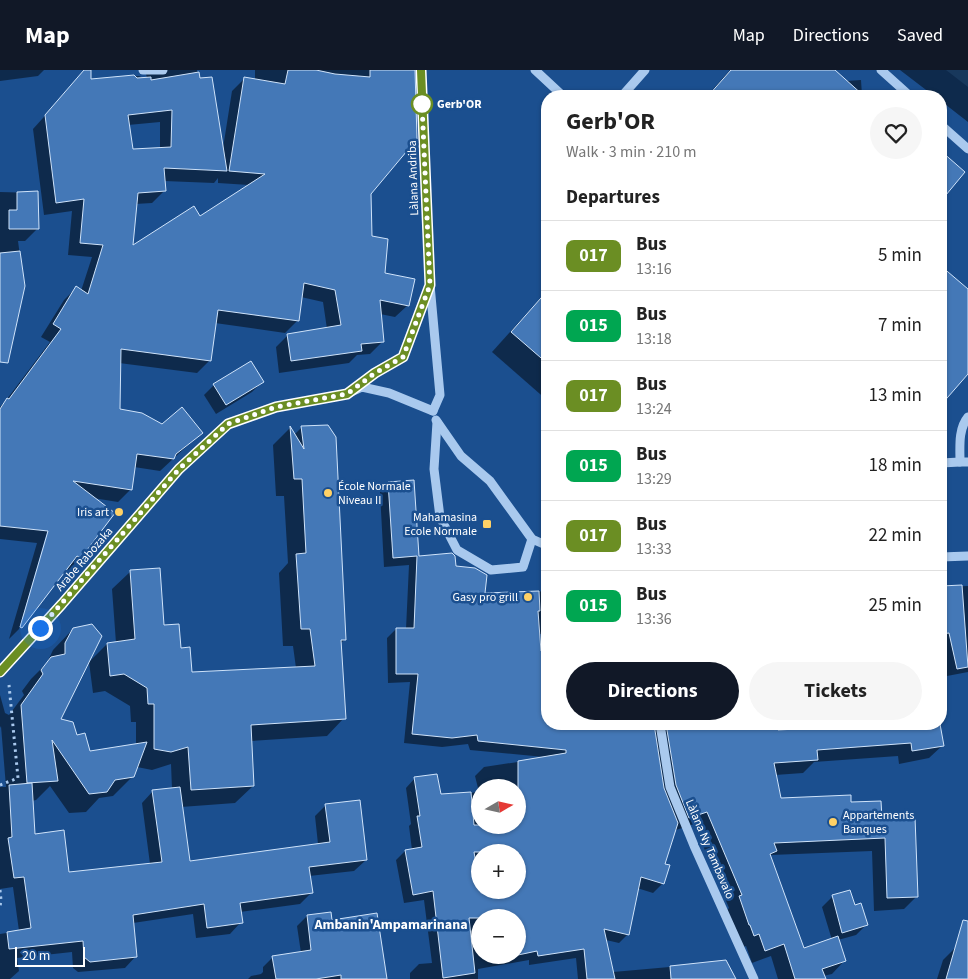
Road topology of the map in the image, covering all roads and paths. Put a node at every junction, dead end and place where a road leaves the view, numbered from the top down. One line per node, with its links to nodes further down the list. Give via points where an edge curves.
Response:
1 (143, 70): 2 (street)
2 (162, 70)
3 (421, 70): 12 (street, Làlana Andriba)
4 (535, 70): 7 (street)
5 (645, 70): 8 (street)
6 (881, 70): 9 (street)
7 (557, 90)
8 (627, 90)
9 (903, 90)
10 (947, 130): 11 (street)
11 (968, 149)
12 (430, 285): 13 (street, via 403,357); 14 (street, Làlana Andriba, via 440,395)
13 (347, 394): 14 (street, Arabe Rabozaka, via 362,387 390,393); 23 (street, Arabe Rabozaka, via 276,407 228,424 179,469)
14 (433, 411): 16 (street)
15 (968, 417): 17 (street, via 959,440)
16 (437, 422): 19 (street, via 461,456 490,481); 19 (street, via 434,469 440,518 457,550 491,570 523,566)
17 (964, 462): 18 (street)
18 (947, 463)
19 (532, 539): 20 (street)
20 (541, 543)
21 (968, 556): 22 (street)
22 (947, 557)
23 (3, 669): 25 (path, via 18,778)
24 (661, 730): 28 (street, Làlana Ny Tambavalo, via 670,787)
25 (0, 785)
26 (0, 890): 27 (path)
27 (0, 907)
28 (754, 979)

